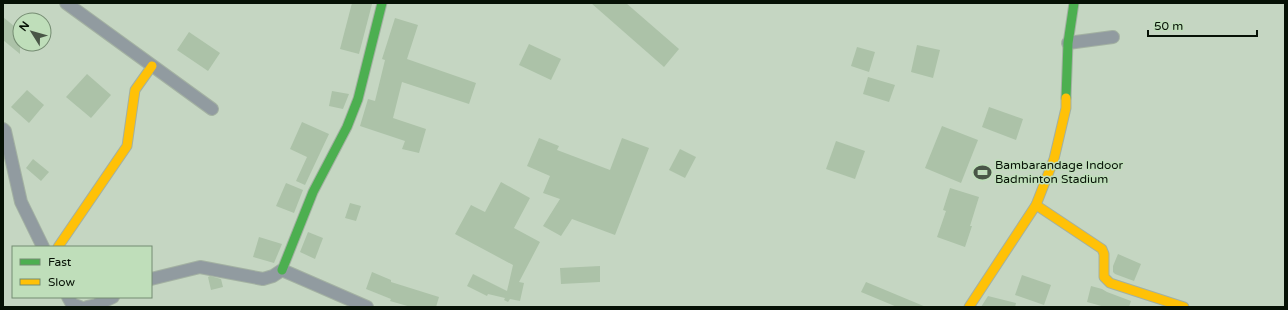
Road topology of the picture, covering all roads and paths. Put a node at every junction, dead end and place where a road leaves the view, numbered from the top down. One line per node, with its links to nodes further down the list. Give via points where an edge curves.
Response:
1 (66, 3): 6 (street)
2 (382, 3): 12 (street, via 358,99 347,127 313,192)
3 (1074, 3): 5 (street)
4 (1113, 37): 5 (street)
5 (1068, 43): 9 (street, via 1066,108 1054,159)
6 (152, 66): 7 (street); 11 (street, via 135,90 127,146)
7 (212, 109)
8 (3, 129): 10 (street, via 21,202)
9 (1036, 205): 19 (street); 20 (street, via 1102,249 1104,277 1110,284)
10 (43, 246)
11 (59, 246)
12 (282, 270): 13 (street, via 263,279 200,267); 18 (street)
13 (152, 279)
14 (69, 298): 16 (street, via 72,304)
15 (111, 298): 17 (street)
16 (80, 307)
17 (88, 307)
18 (367, 307)
19 (969, 307)
20 (1184, 307)

